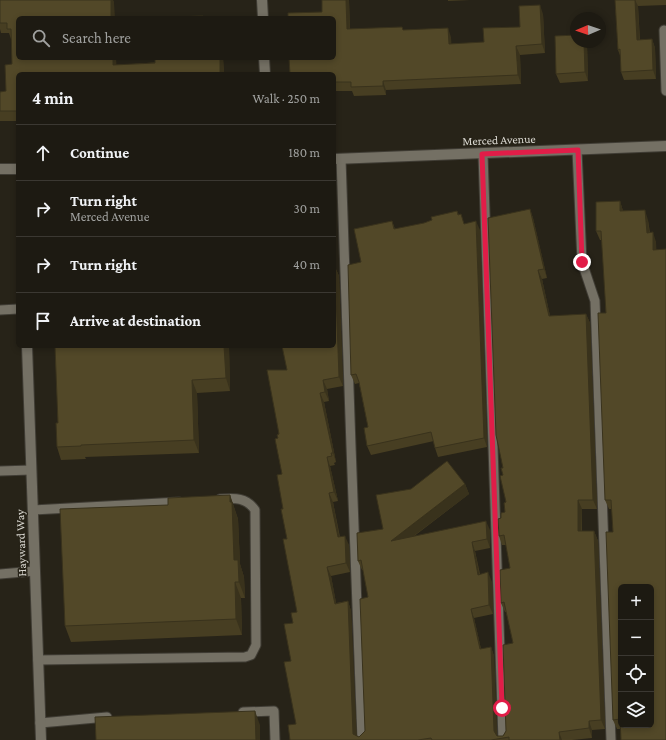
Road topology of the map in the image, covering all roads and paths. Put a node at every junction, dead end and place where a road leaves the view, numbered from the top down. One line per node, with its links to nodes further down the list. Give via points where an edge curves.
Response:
1 (262, 0): 2 (street)
2 (263, 16)
3 (664, 30): 6 (lane)
4 (264, 60): 5 (street)
5 (265, 72)
6 (666, 91)
7 (666, 146): 8 (street, Merced Avenue)
8 (578, 150): 9 (street, Merced Avenue); 31 (lane, via 582,262 595,301)
9 (482, 154): 10 (street, Merced Avenue); 30 (lane)
10 (338, 159): 29 (lane)
11 (0, 169): 12 (street)
12 (16, 169)
13 (16, 309): 14 (lane)
14 (0, 310)
15 (27, 348): 16 (street, Hayward Way)
16 (32, 470): 17 (lane); 20 (street, Hayward Way)
17 (0, 471)
18 (208, 500): 23 (lane, via 239,498 250,503 255,510 256,645 250,655)
19 (185, 501): 20 (lane)
20 (33, 510): 21 (street, Hayward Way)
21 (35, 571): 22 (lane); 23 (street, Hayward Way)
22 (0, 574)
23 (38, 660): 26 (street, Hayward Way)
24 (234, 712): 28 (lane, via 274,711)
25 (115, 717): 26 (lane)
26 (40, 723): 27 (street, Hayward Way)
27 (41, 740)
28 (275, 740)
29 (362, 740)
30 (503, 740)
31 (612, 740)

